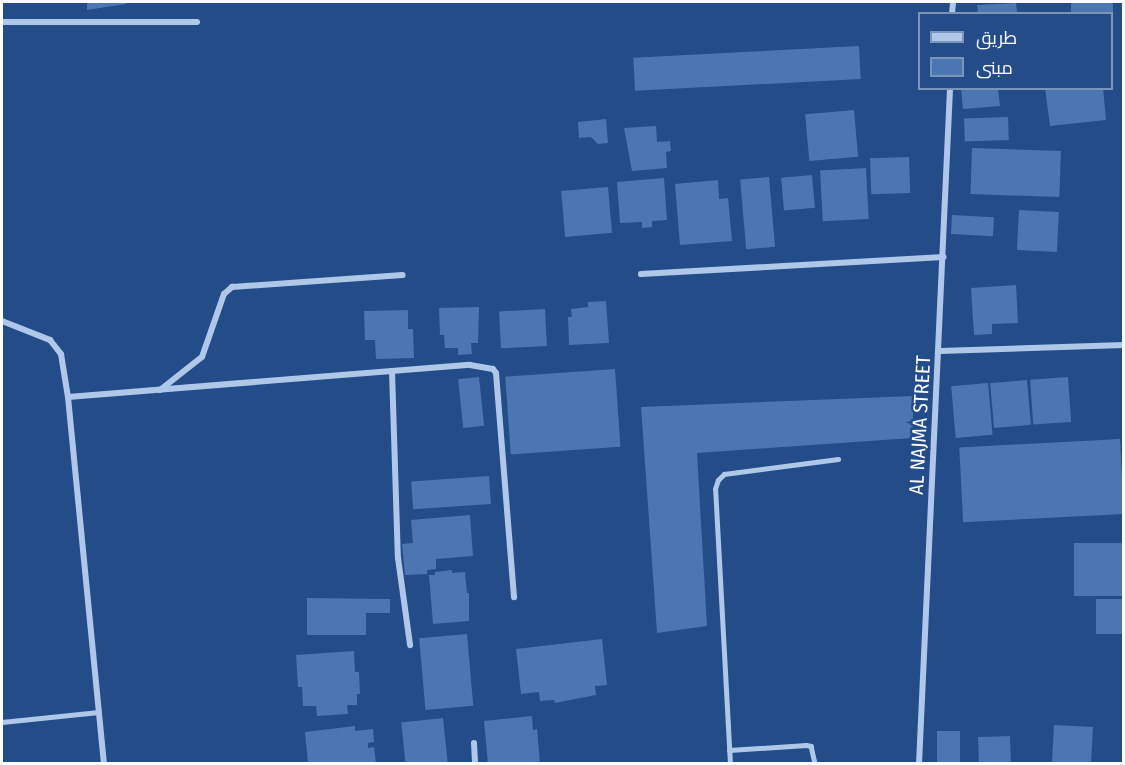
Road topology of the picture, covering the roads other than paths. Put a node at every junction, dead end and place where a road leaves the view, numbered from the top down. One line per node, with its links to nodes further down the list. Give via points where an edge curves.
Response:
1 (2, 22): 2 (street)
2 (197, 22)
3 (950, 90): 4 (street, AL NAJMA STREET)
4 (944, 257): 5 (street); 9 (street, AL NAJMA STREET)
5 (641, 274)
6 (403, 275): 11 (street, via 232,287 224,294 202,357)
7 (2, 321): 12 (street, via 50,340 61,354)
8 (1124, 345): 9 (street)
9 (940, 351): 24 (street, AL NAJMA STREET)
10 (392, 371): 11 (street); 14 (street, via 470,365 496,373); 15 (street, via 398,558)
11 (159, 390): 12 (street)
12 (68, 397): 16 (street)
13 (838, 459): 19 (lane, via 724,474 718,480 715,489)
14 (514, 597)
15 (410, 645)
16 (98, 712): 17 (lane); 20 (street)
17 (2, 722)
18 (474, 743): 21 (street)
19 (729, 750): 22 (lane); 23 (lane, via 806,745 811,746)
20 (104, 764)
21 (475, 764)
22 (730, 764)
23 (815, 764)
24 (919, 764)

